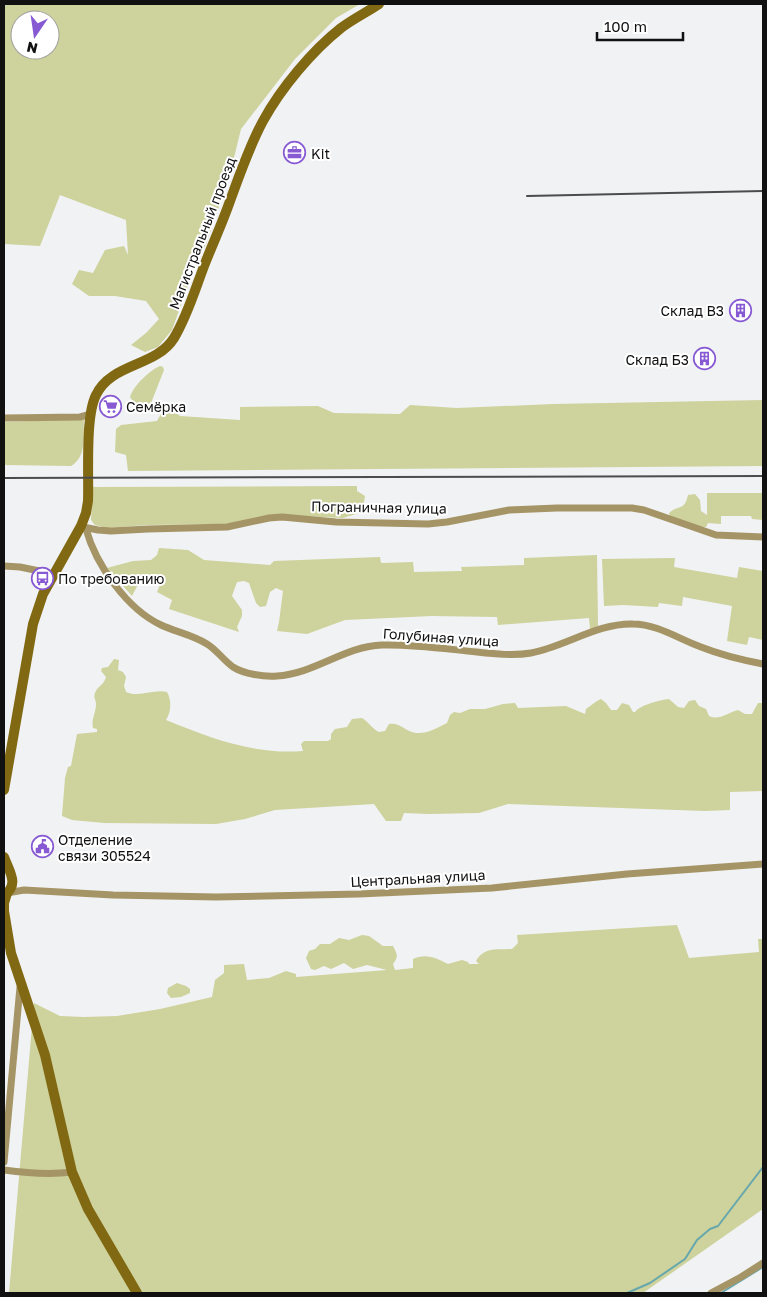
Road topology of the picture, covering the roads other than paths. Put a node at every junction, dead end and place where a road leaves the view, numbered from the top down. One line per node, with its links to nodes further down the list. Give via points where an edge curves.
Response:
1 (379, 4): 2 (main road, Магистральный проезд, via 337,32 312,55 286,87 264,119 244,160 174,338 158,354 120,372 104,384 96,395)
2 (91, 414): 3 (street); 4 (main road, Магистральный проезд, via 88,506)
3 (4, 418)
4 (84, 527): 5 (street, Пограничная улица, via 111,531 227,527 282,517 428,524 509,510 632,508 716,535); 7 (main road, Магистральный проезд); 8 (street, Голубиная улица, via 106,573 146,616 200,640 233,667 254,674 291,674 360,649 382,645 532,653 619,624 661,630 717,653)
5 (763, 537)
6 (4, 566): 7 (street)
7 (54, 574): 9 (main road, Магистральный проезд, via 37,610 29,638)
8 (763, 664)
9 (4, 790)
10 (4, 857): 12 (main road)
11 (763, 864): 13 (street, Центральная улица, via 492,888 359,894 216,897)
12 (9, 873): 13 (street, via 17,887); 14 (main road, via 11,889)
13 (24, 890): 14 (street, Центральная улица)
14 (5, 894): 15 (main road)
15 (4, 910): 16 (main road, via 11,953)
16 (21, 984): 17 (street); 19 (main road, via 45,1055)
17 (4, 1162)
18 (4, 1170): 19 (street)
19 (72, 1172): 21 (main road, via 88,1209)
20 (763, 1263): 22 (street)
21 (137, 1293)
22 (711, 1293)

